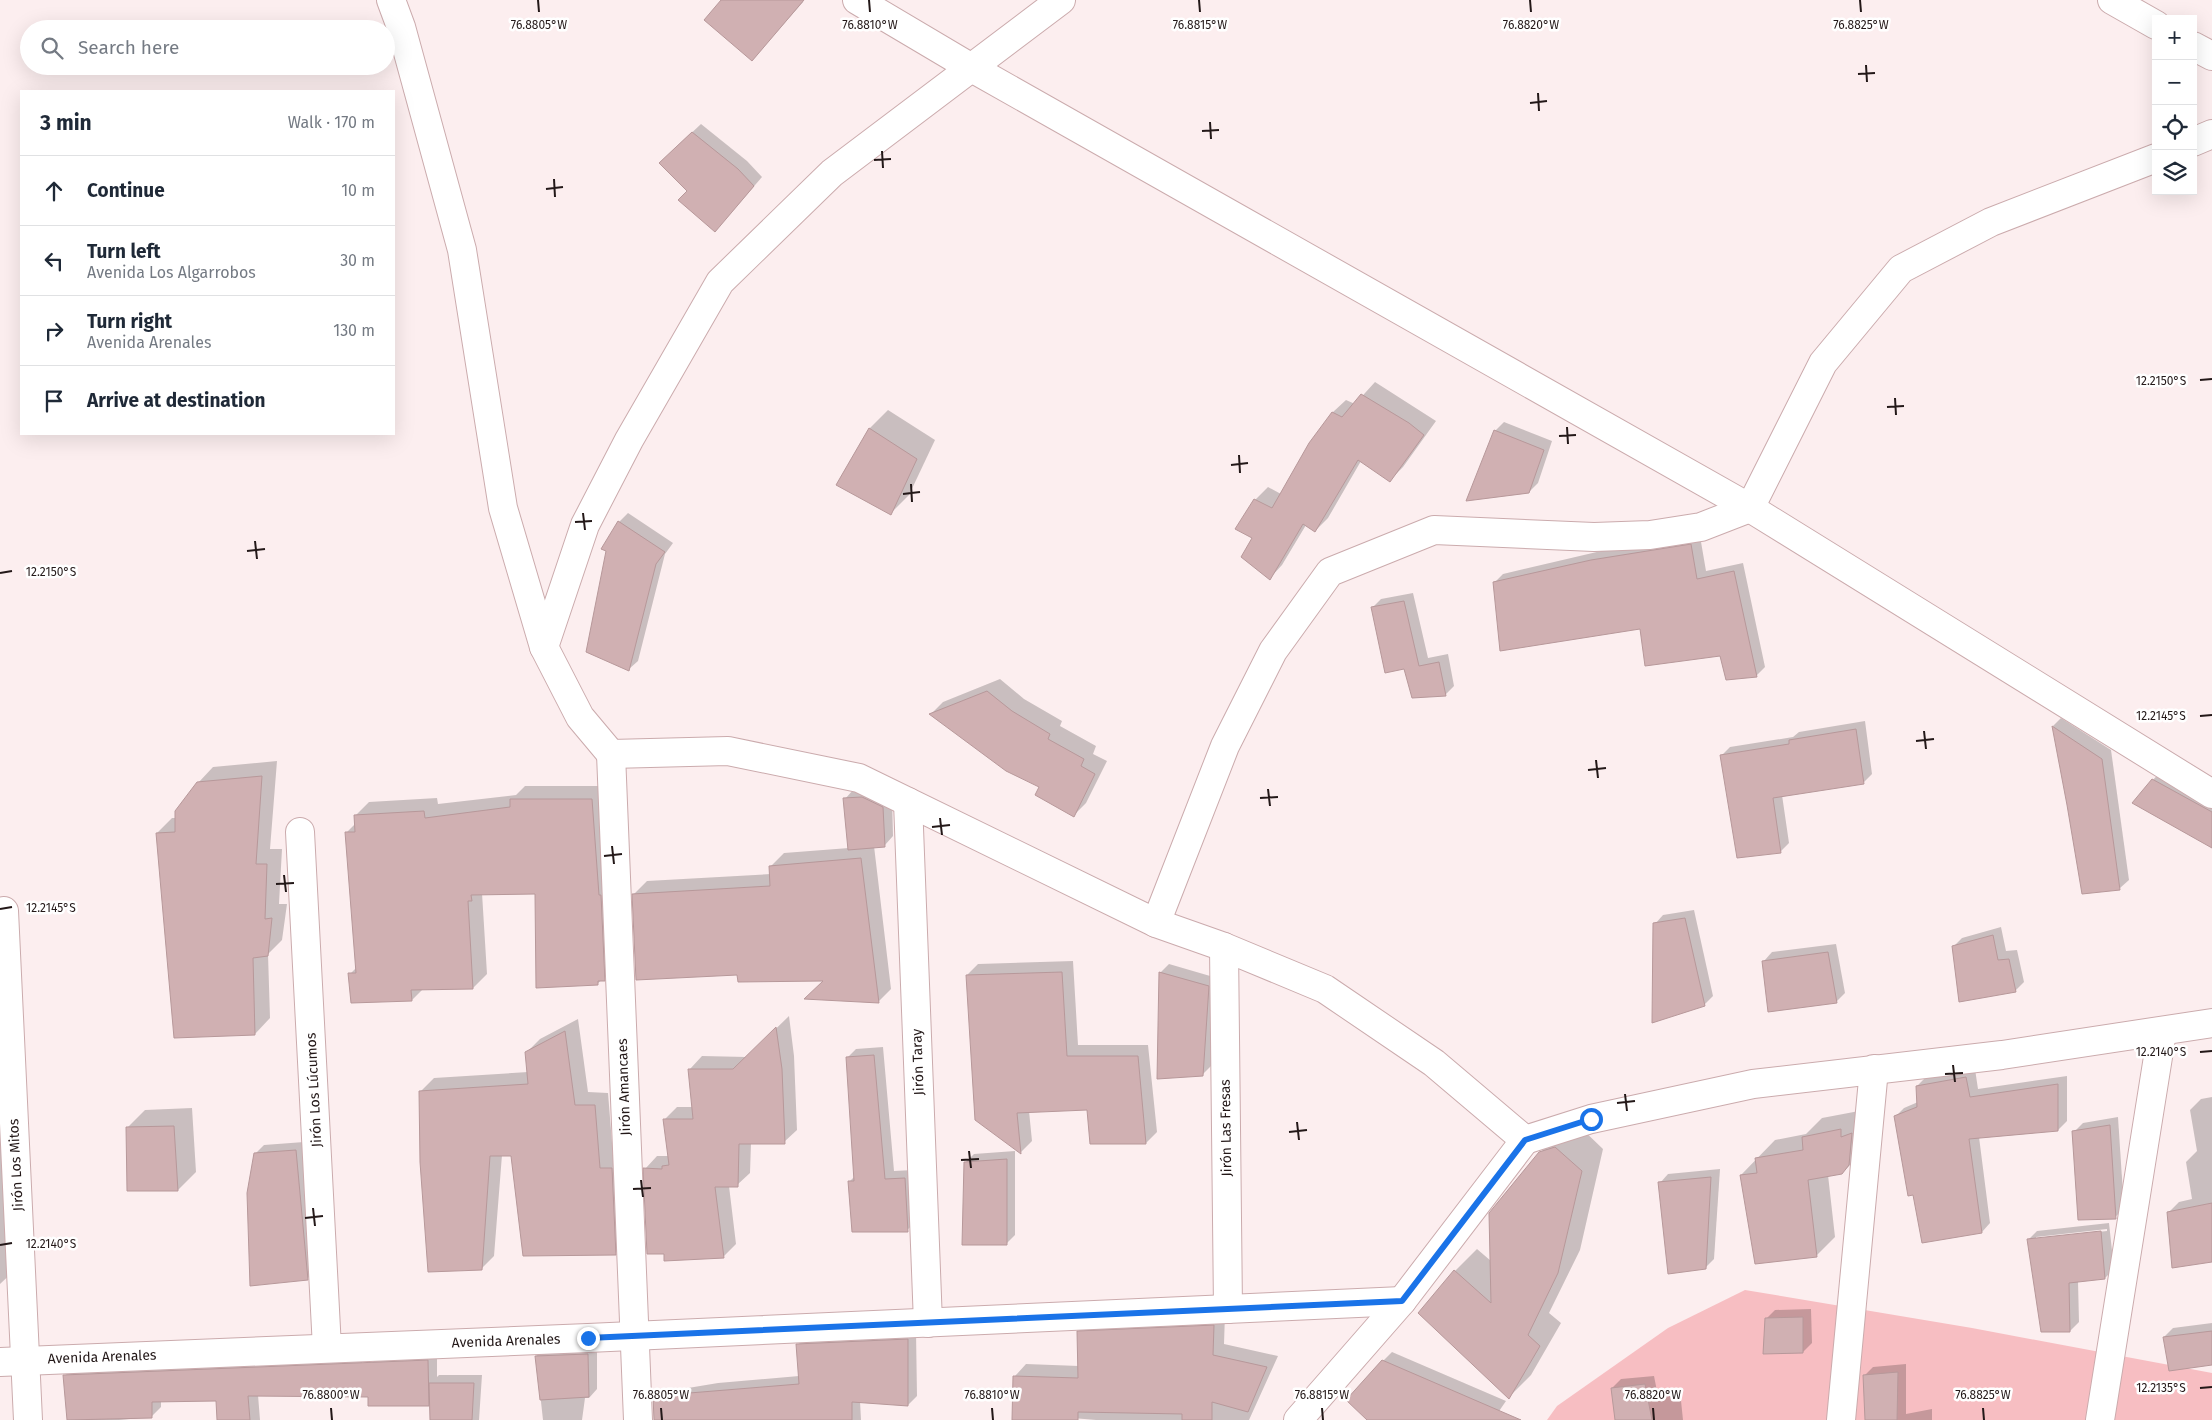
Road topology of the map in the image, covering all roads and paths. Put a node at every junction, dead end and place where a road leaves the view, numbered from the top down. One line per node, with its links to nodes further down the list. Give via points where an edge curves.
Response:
1 (391, 0): 13 (street, via 462,250 503,508)
2 (857, 0): 8 (street)
3 (1062, 0): 8 (street)
4 (2112, 0): 5 (street)
5 (2152, 23)
6 (2197, 48): 7 (street)
7 (2212, 56)
8 (970, 67): 12 (street); 13 (street, via 832,172 720,282 629,440 585,525)
9 (2212, 134): 10 (street)
10 (2197, 140)
11 (2152, 160): 12 (street, via 1991,222 1901,268 1823,363)
12 (1750, 508): 15 (street); 19 (street, via 1701,527 1650,535 1594,537 1434,530 1330,572 1273,651 1225,746)
13 (544, 646): 14 (street, via 580,717)
14 (611, 754): 16 (street, via 728,752 859,778); 28 (street, Jirón Amancaes)
15 (2212, 794)
16 (908, 802): 19 (street); 27 (street, Jirón Taray)
17 (300, 832): 29 (street, Jirón Los Lúcumos)
18 (4, 911): 30 (street, Jirón Los Mitos)
19 (1156, 923): 20 (street)
20 (1224, 947): 24 (street, via 1325,989 1434,1063); 26 (street, Jirón Las Fresas)
21 (2212, 1023): 22 (street)
22 (2162, 1032): 23 (street); 35 (street)
23 (1874, 1069): 24 (street, via 1753,1084 1591,1119); 34 (street)
24 (1525, 1140): 25 (street)
25 (1402, 1301): 26 (street, Avenida Arenales); 33 (street)
26 (1228, 1309): 27 (street, Avenida Arenales)
27 (928, 1322): 28 (street, Avenida Arenales)
28 (634, 1336): 29 (street, Avenida Arenales); 32 (street, Jirón Amancaes)
29 (327, 1348): 30 (street, Avenida Arenales)
30 (13, 1361): 31 (street, Jirón Los Mitos)
31 (28, 1420)
32 (638, 1420)
33 (1298, 1420)
34 (1840, 1420)
35 (2100, 1420)

